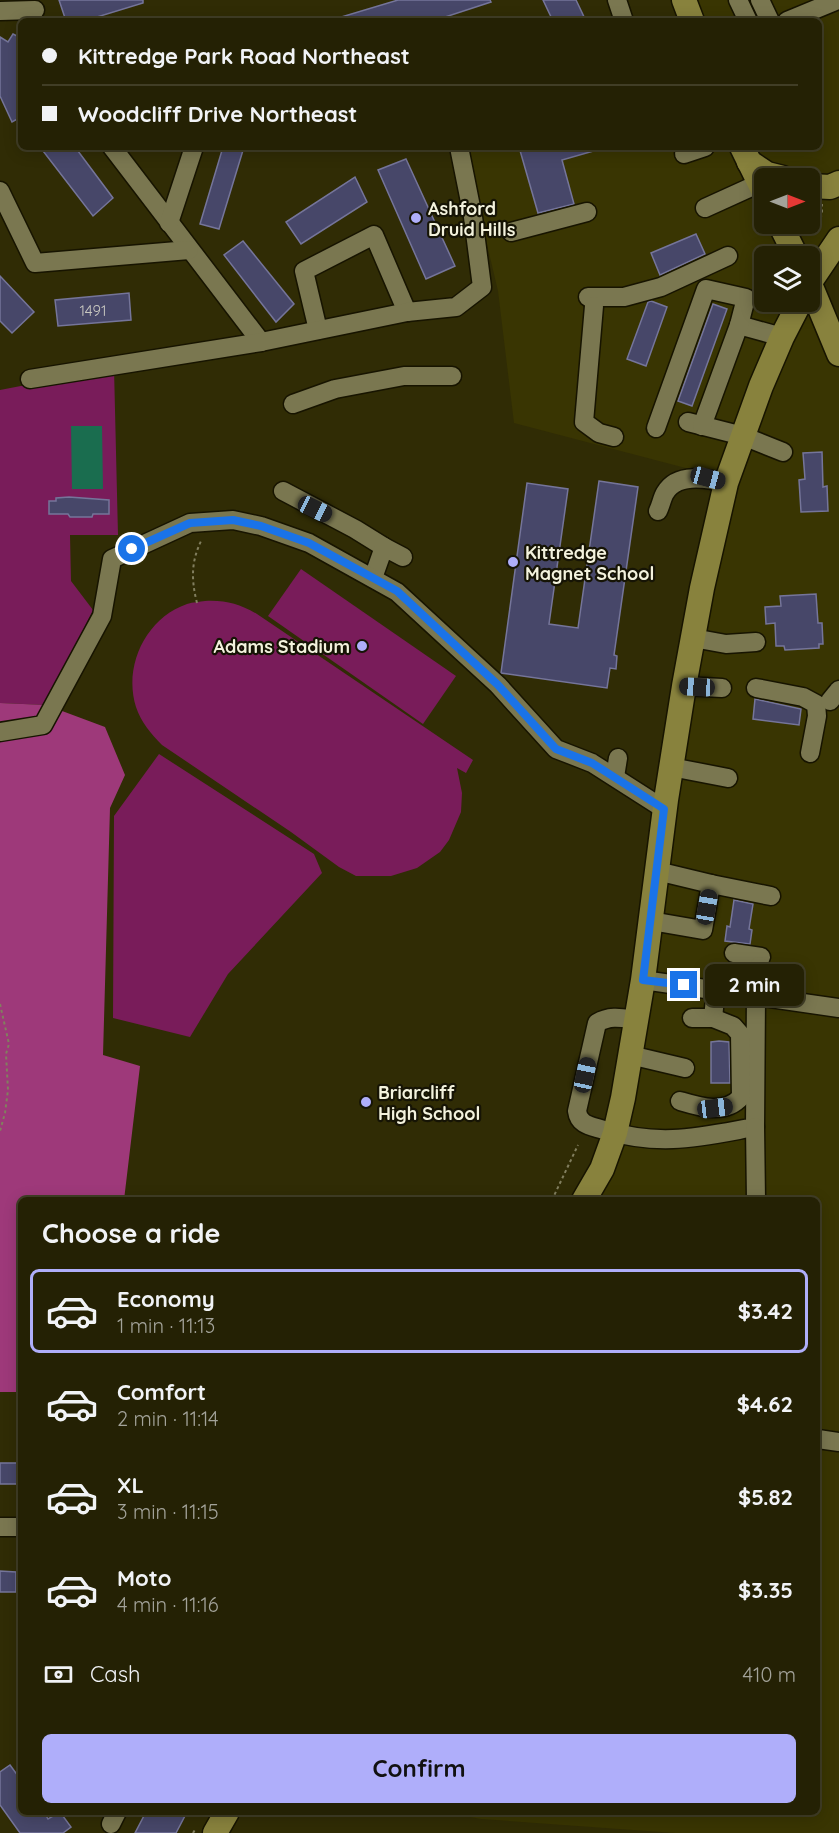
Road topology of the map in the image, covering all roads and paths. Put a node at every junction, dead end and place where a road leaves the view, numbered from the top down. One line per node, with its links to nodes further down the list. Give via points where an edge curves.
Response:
1 (617, 0): 8 (street)
2 (684, 0): 9 (main road)
3 (738, 0): 10 (street)
4 (760, 0): 11 (street)
5 (838, 0): 12 (street)
6 (35, 10): 7 (street)
7 (0, 11)
8 (623, 18)
9 (691, 18)
10 (747, 18)
11 (769, 18)
12 (794, 18)
13 (114, 150): 26 (street)
14 (193, 150): 26 (street)
15 (460, 150): 33 (street, via 482,287 456,307)
16 (696, 150): 17 (street)
17 (684, 154)
18 (746, 154): 19 (main road)
19 (761, 168)
20 (824, 188): 25 (path)
21 (754, 190): 23 (street)
22 (0, 191): 29 (street, via 35,263)
23 (705, 208)
24 (587, 212): 27 (street)
25 (820, 217)
26 (169, 223): 29 (street)
27 (511, 232)
28 (839, 239): 31 (main road)
29 (189, 250): 38 (street)
30 (728, 256): 45 (street, via 661,287 591,302 584,422 598,433)
31 (820, 268)
32 (820, 307): 39 (main road)
33 (407, 312): 36 (street); 36 (street, via 374,236 304,271)
34 (795, 312): 37 (main road)
35 (739, 325): 37 (street); 43 (street, via 746,298 706,289); 44 (street, via 695,424)
36 (318, 330): 38 (street)
37 (782, 337): 44 (main road)
38 (261, 342): 41 (street)
39 (839, 354)
40 (452, 376): 42 (street, via 404,376 335,389)
41 (30, 379)
42 (293, 404)
43 (656, 428)
44 (743, 436): 46 (street); 47 (main road)
45 (614, 437)
46 (783, 452)
47 (717, 481): 49 (street, via 685,479 673,484 665,492); 55 (main road)
48 (283, 491): 51 (street)
49 (658, 511)
50 (208, 522): 53 (street, via 233,520 261,526 309,543); 54 (path, via 194,554 191,576); 60 (street, via 190,523 112,559 102,616 43,725)
51 (384, 547): 52 (street); 53 (street)
52 (404, 557)
53 (373, 578): 64 (street, via 397,591 498,685 556,749)
54 (197, 603)
55 (693, 638): 56 (street, via 726,644); 57 (main road)
56 (756, 642)
57 (684, 687): 58 (street); 63 (main road)
58 (722, 688)
59 (756, 688): 61 (street, via 803,697 816,704)
60 (0, 732)
61 (810, 753)
62 (618, 758): 64 (street)
63 (671, 767): 65 (street); 66 (main road)
64 (615, 777): 66 (street)
65 (728, 778)
66 (664, 809): 67 (main road)
67 (657, 871): 68 (street); 70 (main road)
68 (711, 884): 69 (street); 70 (street, via 702,939)
69 (771, 896)
70 (651, 921): 72 (main road)
71 (734, 953): 74 (street, via 760,962)
72 (643, 980): 73 (street); 79 (main road)
73 (716, 989): 74 (street); 78 (street)
74 (754, 994): 76 (street); 83 (street)
75 (0, 1004): 84 (path, via 9,1044 8,1090)
76 (839, 1008)
77 (692, 1018): 78 (street)
78 (712, 1018): 82 (street, via 733,1026 740,1034 741,1097 735,1104 715,1108)
79 (636, 1020): 80 (main road); 85 (street, via 605,1018 597,1023 577,1111 582,1123)
80 (630, 1055): 81 (street); 85 (main road)
81 (685, 1068)
82 (680, 1101)
83 (755, 1127): 85 (street, via 679,1131 649,1140); 89 (street)
84 (0, 1131)
85 (615, 1133): 88 (main road, via 602,1169)
86 (578, 1145): 87 (path)
87 (553, 1197)
88 (586, 1197)
89 (756, 1197)
90 (820, 1439): 91 (street)
91 (839, 1442)
92 (0, 1527): 93 (street)
93 (18, 1527)
94 (225, 1815): 95 (main road)
95 (215, 1833)

